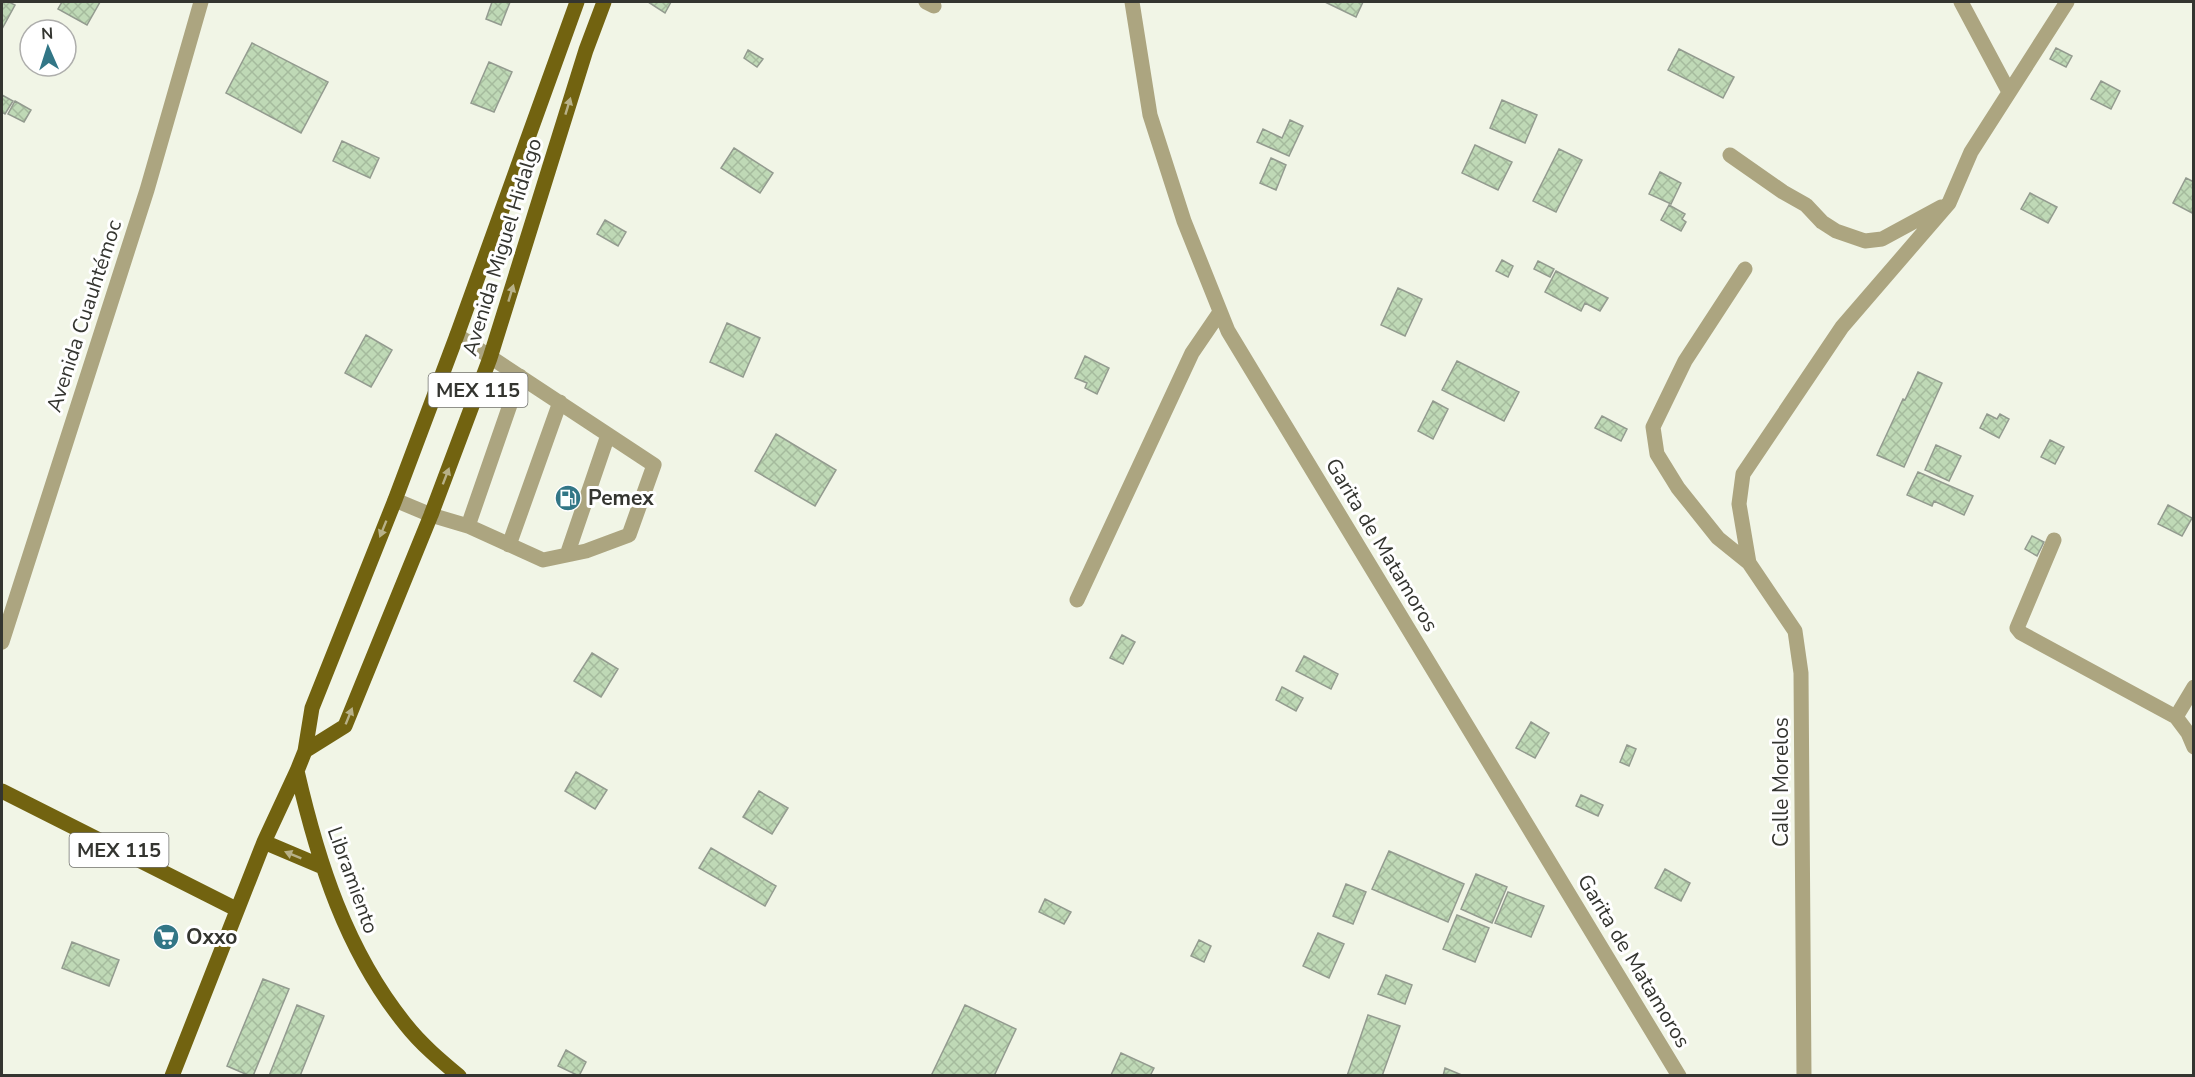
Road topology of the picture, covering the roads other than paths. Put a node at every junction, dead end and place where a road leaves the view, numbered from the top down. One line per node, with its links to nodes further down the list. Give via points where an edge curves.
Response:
1 (201, 2): 27 (street, Avenida Cuauhtémoc, via 147,190)
2 (577, 2): 7 (main road, Avenida Miguel Hidalgo / MEX 115)
3 (604, 2): 8 (main road, Avenida Miguel Hidalgo / MEX 115)
4 (1132, 2): 13 (street, Garita de Matamoros, via 1150,115 1184,221)
5 (1961, 2): 9 (street)
6 (2067, 2): 9 (street, Calle Morelos)
7 (563, 42): 8 (main road); 14 (main road, Avenida Miguel Hidalgo / MEX 115)
8 (586, 50): 15 (main road, Avenida Miguel Hidalgo / MEX 115, one-way to 8)
9 (2009, 92): 11 (street, Calle Morelos, via 1971,152)
10 (1730, 155): 11 (street, via 1806,206 1822,222 1864,242 1882,239)
11 (1949, 203): 25 (street, Calle Morelos, via 1842,327 1743,474 1738,504)
12 (1744, 269): 25 (street, via 1685,361 1653,427 1657,454 1678,488 1718,538)
13 (1221, 312): 26 (street, via 1192,352); 39 (street, Garita de Matamoros, via 1228,331)
14 (457, 335): 15 (street); 19 (main road, Avenida Miguel Hidalgo / MEX 115)
15 (490, 358): 16 (street); 20 (main road, Avenida Miguel Hidalgo / MEX 115, one-way to 15)
16 (520, 376): 17 (street); 21 (street)
17 (560, 402): 18 (street); 23 (street)
18 (608, 435): 24 (street); 24 (street, via 654,465 629,535)
19 (395, 500): 20 (street); 31 (main road, Avenida Miguel Hidalgo / MEX 115, one-way to 31, via 312,708)
20 (431, 515): 21 (street); 31 (main road, Avenida Miguel Hidalgo / MEX 115, one-way to 20, via 345,726)
21 (468, 526): 23 (street)
22 (2054, 540): 29 (street, via 2017,628)
23 (510, 545): 24 (street, via 543,560)
24 (567, 555)
25 (1749, 563): 40 (street, Calle Morelos, via 1795,631 1801,673)
26 (1077, 600)
27 (2, 642)
28 (2193, 687): 29 (street)
29 (2176, 717): 30 (street)
30 (2193, 747)
31 (305, 751): 32 (main road, Avenida Miguel Hidalgo / MEX 115)
32 (297, 771): 34 (main road, Avenida Miguel Hidalgo / MEX 115); 35 (main road, Libramiento)
33 (2, 791): 36 (main road, MEX 115)
34 (264, 843): 35 (main road, one-way to 34); 36 (main road, Avenida Miguel Hidalgo / MEX 115)
35 (323, 867): 38 (main road, Libramiento, via 353,943 384,996 407,1027)
36 (236, 909): 37 (main road, MEX 115)
37 (172, 1076)
38 (459, 1076)
39 (1679, 1076)
40 (1804, 1076)

